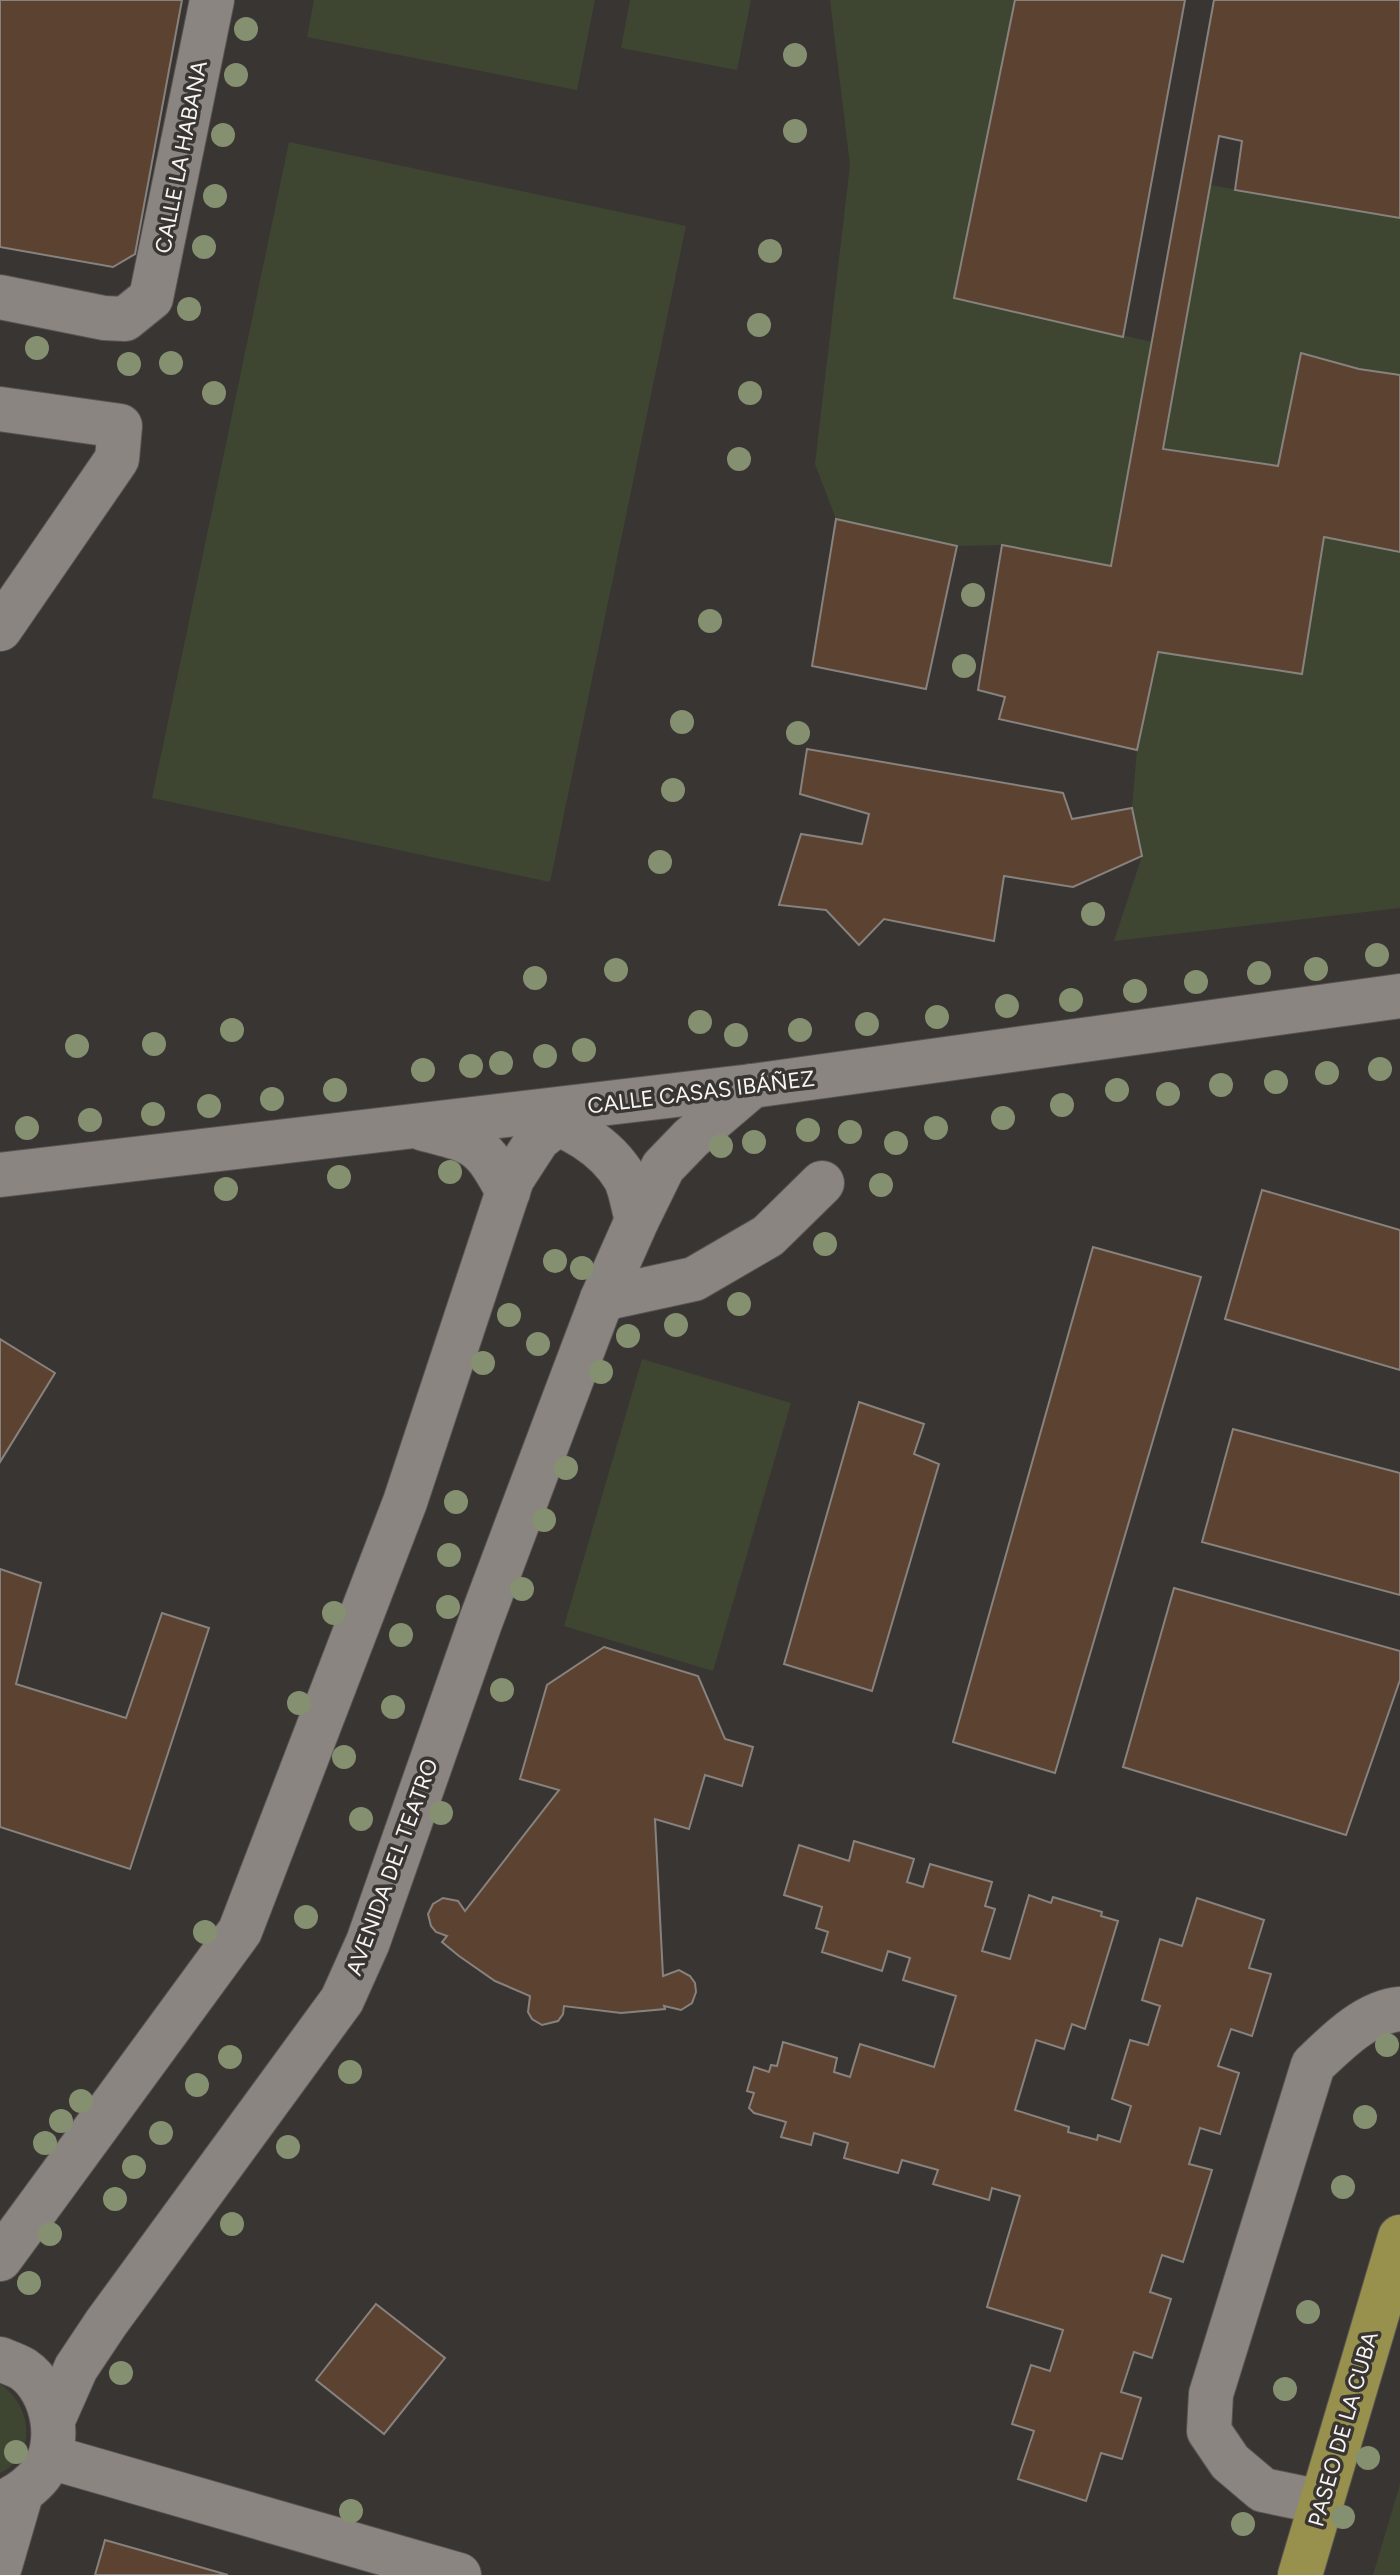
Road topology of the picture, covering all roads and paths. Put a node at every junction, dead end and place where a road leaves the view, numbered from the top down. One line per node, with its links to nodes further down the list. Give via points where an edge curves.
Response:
1 (212, 0): 2 (street, CALLE LA HABANA, via 151,298 125,319)
2 (0, 297)
3 (0, 409): 4 (street, via 120,426 117,459)
4 (0, 629)
5 (1400, 996): 6 (street, CALLE CASAS IBÁÑEZ)
6 (752, 1086): 7 (street, CALLE CASAS IBÁÑEZ); 12 (street, AVENIDA DEL TEATRO, via 663,1167)
7 (556, 1114): 8 (street, CALLE CASAS IBÁÑEZ); 11 (street); 12 (street, via 608,1155 626,1180)
8 (413, 1126): 9 (street, CALLE CASAS IBÁÑEZ); 11 (street, via 479,1148)
9 (0, 1175)
10 (822, 1183): 13 (street, via 768,1236 694,1279)
11 (508, 1192): 16 (street, via 405,1502 240,1931)
12 (637, 1220): 13 (street, AVENIDA DEL TEATRO)
13 (602, 1299): 18 (street, AVENIDA DEL TEATRO, via 368,1942 342,2000 76,2368)
14 (1400, 2009): 20 (street, via 1345,2034 1313,2065 1211,2394 1209,2431 1230,2462 1263,2490)
15 (1400, 2237): 20 (main road, PASEO DE LA CUBA)
16 (0, 2259)
17 (0, 2359): 18 (street, via 39,2385)
18 (52, 2438): 19 (street, AVENIDA DEL TEATRO, via 41,2475); 22 (street)
19 (11, 2499): 21 (street)
20 (1321, 2502): 23 (main road, PASEO DE LA CUBA)
21 (0, 2566)
22 (459, 2575)
23 (1300, 2575)

